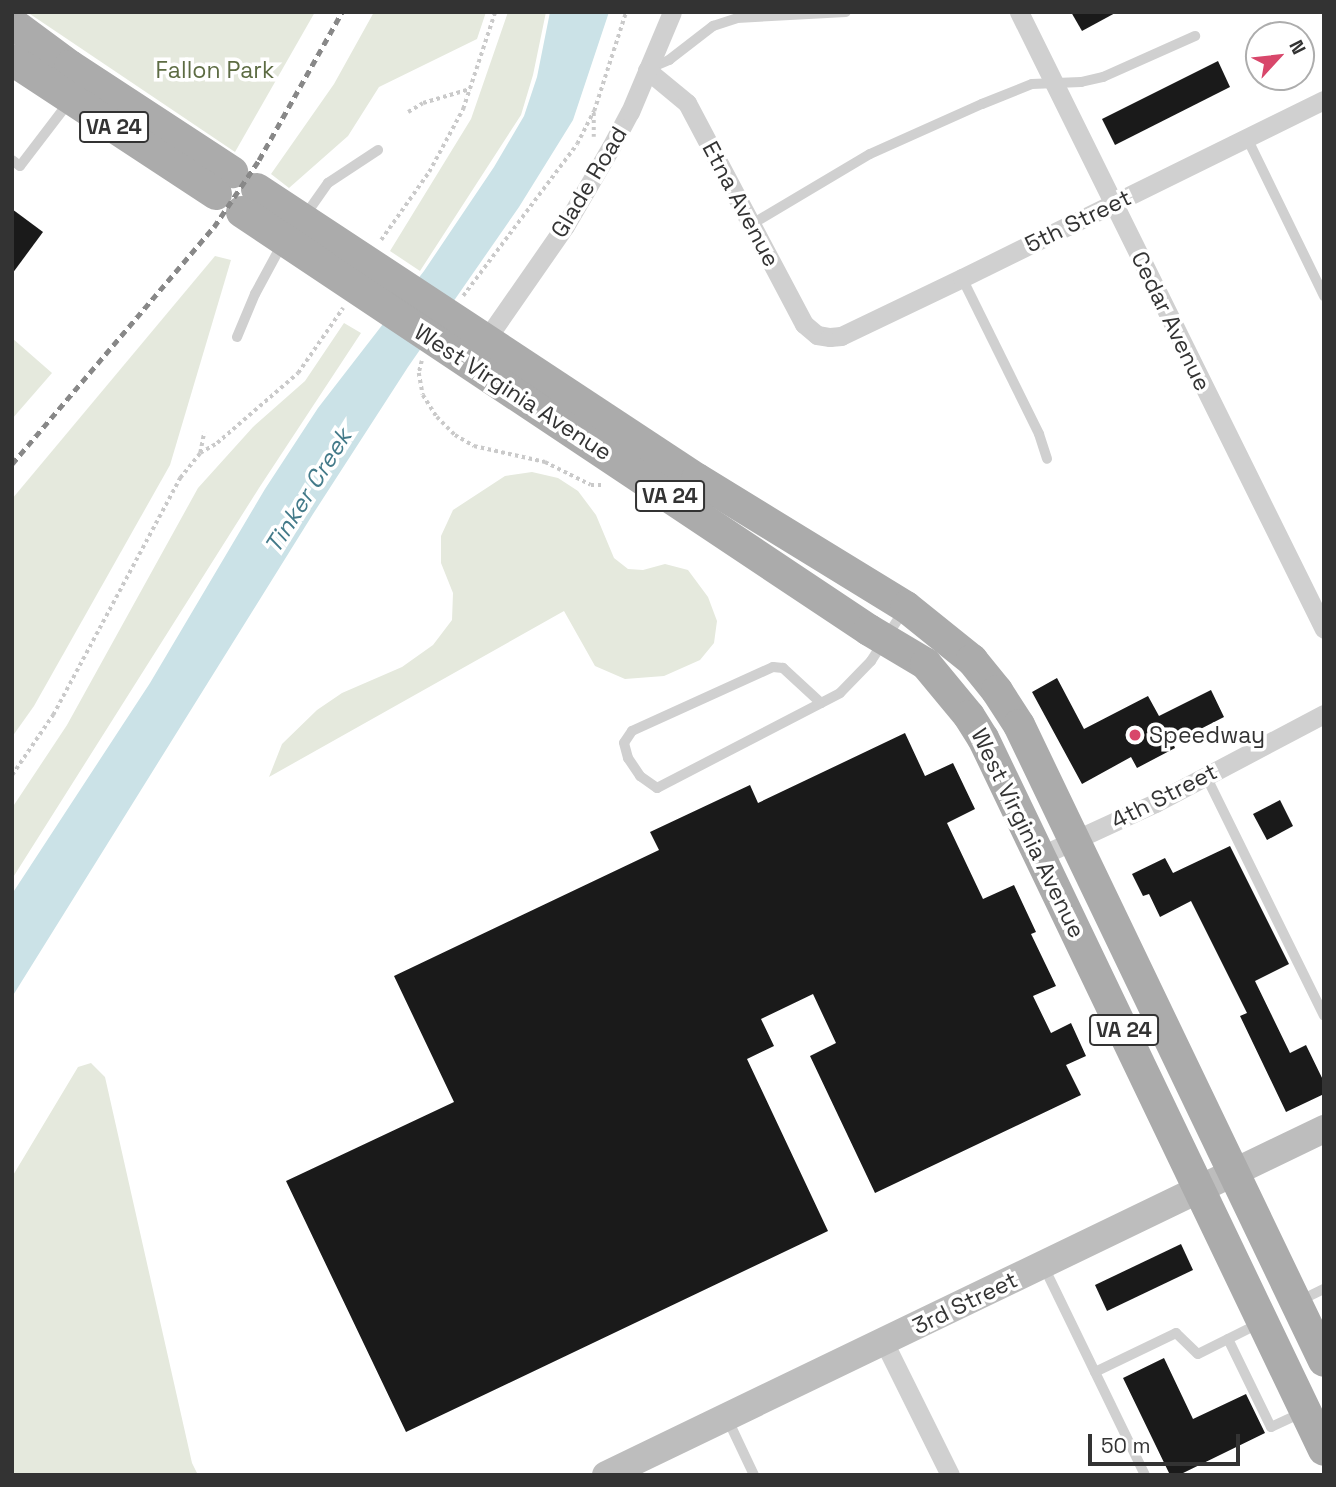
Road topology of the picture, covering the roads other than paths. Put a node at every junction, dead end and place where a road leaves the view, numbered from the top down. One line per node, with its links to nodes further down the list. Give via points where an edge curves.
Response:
1 (672, 12): 7 (street, Glade Road)
2 (846, 12): 7 (lane, via 737,18 713,26 669,61)
3 (1019, 12): 8 (street, Cedar Avenue)
4 (12, 23): 14 (main road, VA 24)
5 (1195, 36): 8 (lane, via 1103,77)
6 (12, 60): 9 (main road, VA 24)
7 (647, 70): 16 (street, Etna Avenue, via 687,103); 22 (street, Glade Road, via 630,112 565,226)
8 (1052, 82): 15 (street, Cedar Avenue); 16 (lane, via 1007,94 870,155)
9 (71, 99): 13 (lane, via 20,166); 14 (main road, VA 24)
10 (1324, 100): 11 (street, 5th Street)
11 (1247, 138): 15 (street, 5th Street); 19 (lane)
12 (377, 150): 17 (lane, via 328,183)
13 (12, 160)
14 (237, 192): 17 (main road, VA 24)
15 (1113, 203): 18 (street, 5th Street); 25 (street, Cedar Avenue)
16 (752, 224): 21 (street, Etna Avenue, via 804,324 817,335)
17 (306, 238): 20 (lane, via 255,294); 22 (main road, West Virginia Avenue / VA 24)
18 (962, 278): 21 (street, 5th Street); 23 (lane, via 1039,434)
19 (1324, 296)
20 (237, 337)
21 (830, 337)
22 (469, 341): 24 (main road, West Virginia Avenue / VA 24); 26 (main road, West Virginia Avenue / VA 24)
23 (1046, 460)
24 (905, 607): 26 (lane); 30 (main road, West Virginia Avenue / VA 24, via 946,636 998,691)
25 (1321, 619)
26 (886, 639): 27 (lane, via 853,683); 31 (main road, West Virginia Avenue / VA 24, via 926,664 969,716)
27 (821, 703): 27 (lane, via 783,668 774,667 632,731 624,743 640,776 657,788)
28 (1324, 714): 29 (street, 4th Street)
29 (1206, 776): 30 (street, 4th Street); 32 (lane)
30 (1074, 840): 31 (street, 4th Street); 34 (main road, West Virginia Avenue / VA 24)
31 (1040, 856): 35 (main road, West Virginia Avenue / VA 24)
32 (1324, 1016)
33 (1324, 1129): 34 (street, 3rd Street)
34 (1234, 1173): 35 (street, 3rd Street); 37 (main road, West Virginia Avenue / VA 24)
35 (1200, 1189): 36 (street, 3rd Street); 38 (main road, West Virginia Avenue / VA 24)
36 (1043, 1265): 40 (street, 3rd Street); 42 (lane)
37 (1310, 1296): 41 (main road, West Virginia Avenue / VA 24)
38 (1264, 1322): 39 (lane); 43 (main road, West Virginia Avenue / VA 24)
39 (1228, 1339): 42 (lane, via 1198,1354 1176,1333); 43 (lane, via 1271,1427)
40 (884, 1342): 44 (street, 3rd Street); 48 (street)
41 (1324, 1361)
42 (1095, 1372): 49 (lane)
43 (1305, 1411): 45 (main road, West Virginia Avenue / VA 24)
44 (726, 1417): 46 (street, 3rd Street); 47 (lane)
45 (1324, 1450)
46 (606, 1475)
47 (754, 1475)
48 (950, 1475)
49 (1145, 1475)

